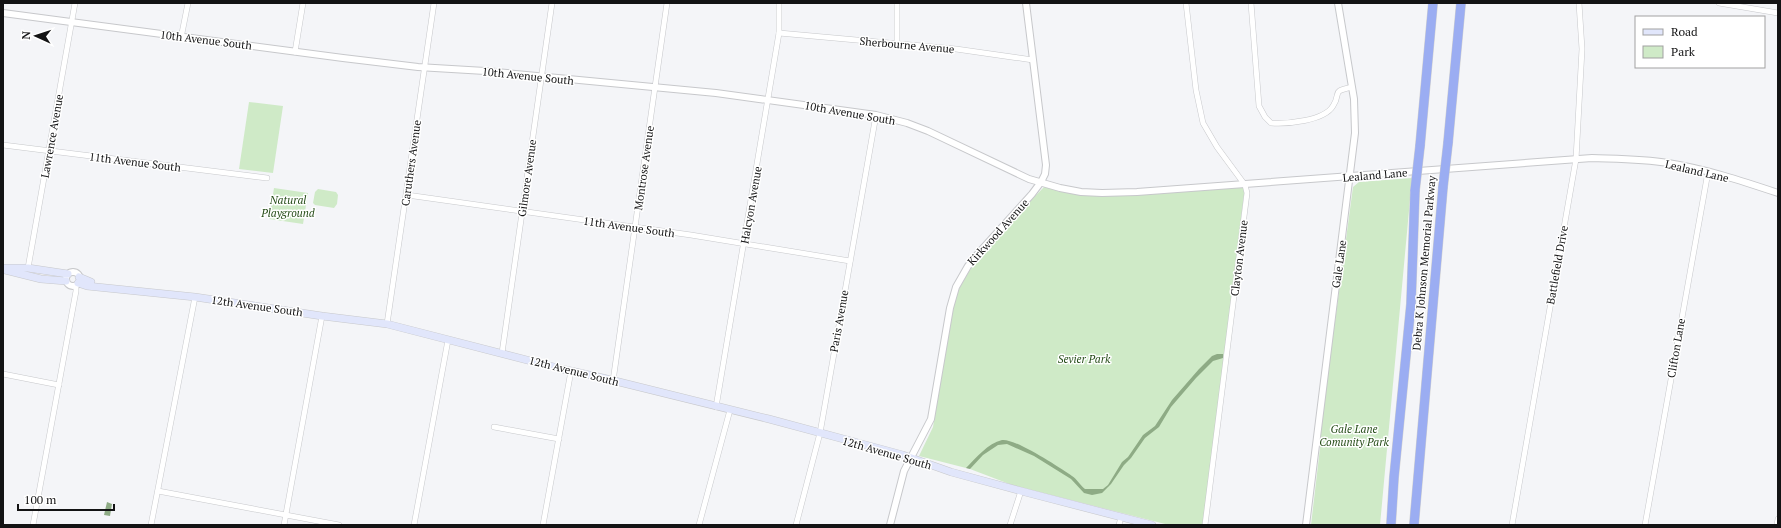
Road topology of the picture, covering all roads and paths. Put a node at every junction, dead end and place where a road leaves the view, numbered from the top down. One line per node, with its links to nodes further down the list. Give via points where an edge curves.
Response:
1 (75, 3): 19 (street, Lawrence Avenue)
2 (188, 3): 21 (street)
3 (303, 3): 23 (street)
4 (434, 3): 25 (street, Caruthers Avenue)
5 (552, 3): 26 (street, Gilmore Avenue)
6 (667, 3): 28 (street, Montrose Avenue)
7 (779, 3): 20 (street, Halcyon Avenue)
8 (897, 3): 22 (street)
9 (1026, 3): 24 (street, Kirkwood Avenue)
10 (1186, 3): 38 (street, via 1196,90 1203,122 1217,148)
11 (1251, 3): 27 (street, via 1259,106 1271,123 1310,120 1324,115 1333,106 1337,92)
12 (1338, 3): 27 (street, Gale Lane)
13 (1433, 3): 83 (highway, Debra K Johnson Memorial Parkway, bridge, via 1415,190 1411,304)
14 (1461, 3): 84 (highway, Debra K Johnson Memorial Parkway, bridge)
15 (1579, 3): 33 (street, Battlefield Drive, via 1582,49)
16 (1719, 3): 18 (street)
17 (3, 13): 19 (street, 10th Avenue South)
18 (1778, 13)
19 (72, 23): 21 (street, 10th Avenue South); 32 (street, Lawrence Avenue)
20 (779, 33): 22 (street, Sherbourne Avenue); 29 (street, Halcyon Avenue)
21 (181, 38): 23 (street, 10th Avenue South)
22 (897, 44): 24 (street, Sherbourne Avenue)
23 (296, 52): 25 (street, 10th Avenue South)
24 (1033, 60): 37 (street, Kirkwood Avenue, via 1045,159 1045,174)
25 (424, 67): 26 (street, 10th Avenue South); 40 (street, Caruthers Avenue)
26 (541, 77): 28 (street, 10th Avenue South); 41 (street, Gilmore Avenue)
27 (1352, 87): 35 (street, Gale Lane, via 1355,133)
28 (655, 88): 29 (street, 10th Avenue South); 42 (street, Montrose Avenue)
29 (769, 101): 30 (street, 10th Avenue South); 43 (street, Halcyon Avenue)
30 (876, 115): 37 (street, 10th Avenue South, via 928,131 1029,179); 44 (street, Paris Avenue)
31 (3, 145): 32 (street, 11th Avenue South)
32 (50, 152): 36 (street, 11th Avenue South); 46 (street, Lawrence Avenue)
33 (1576, 159): 34 (street, Lealand Lane, via 1642,160); 35 (street, Lealand Lane); 85 (street, Battlefield Drive)
34 (1708, 172): 39 (street, Lealand Lane); 86 (street, Clifton Lane)
35 (1351, 177): 38 (street, Lealand Lane); 82 (street, Gale Lane)
36 (267, 178)
37 (1041, 182): 38 (street, Lealand Lane, via 1073,190 1102,193); 63 (street, Kirkwood Avenue, via 976,256 958,283 950,308 931,419)
38 (1245, 185): 81 (street, Clayton Avenue, via 1247,193)
39 (1778, 193)
40 (407, 195): 41 (street, 11th Avenue South); 51 (street, Caruthers Avenue)
41 (522, 212): 42 (street, 11th Avenue South); 53 (street, Gilmore Avenue)
42 (636, 229): 43 (street, 11th Avenue South); 56 (street, Montrose Avenue)
43 (744, 244): 44 (street, 11th Avenue South); 58 (street, Halcyon Avenue)
44 (850, 261): 61 (street, Paris Avenue)
45 (3, 268): 46 (main road); 47 (main road, via 41,279)
46 (28, 268): 47 (main road)
47 (67, 278): 48 (street, via 70,285); 48 (street, via 76,273)
48 (78, 282): 49 (main road, 12th Avenue South, via 86,281 118,288); 57 (street)
49 (195, 297): 50 (main road, 12th Avenue South); 64 (street)
50 (322, 316): 51 (main road, 12th Avenue South); 66 (street)
51 (387, 324): 52 (main road, 12th Avenue South)
52 (448, 340): 53 (main road, 12th Avenue South); 73 (street)
53 (502, 353): 54 (main road, 12th Avenue South)
54 (571, 371): 56 (main road, 12th Avenue South); 62 (street)
55 (3, 374): 57 (street)
56 (613, 381): 58 (main road, 12th Avenue South)
57 (59, 385): 69 (street)
58 (716, 407): 59 (main road, 12th Avenue South)
59 (730, 410): 61 (main road, 12th Avenue South); 75 (street)
60 (494, 427): 62 (street)
61 (820, 434): 63 (main road, 12th Avenue South); 76 (street, Paris Avenue)
62 (559, 438): 74 (street)
63 (910, 458): 65 (main road, 12th Avenue South); 77 (street, Kirkwood Avenue, via 904,471)
64 (158, 491): 66 (street); 70 (street)
65 (1021, 491): 67 (main road, 12th Avenue South); 78 (street)
66 (285, 516): 71 (street); 72 (street)
67 (1121, 517): 79 (street); 80 (main road, 12th Avenue South)
68 (1778, 519): 87 (street)
69 (33, 525)
70 (151, 525)
71 (284, 525)
72 (339, 525)
73 (414, 525)
74 (543, 525)
75 (699, 525)
76 (796, 525)
77 (890, 525)
78 (1010, 525)
79 (1119, 525)
80 (1152, 525)
81 (1205, 525)
82 (1306, 525)
83 (1391, 525)
84 (1414, 525)
85 (1512, 525)
86 (1645, 525)
87 (1777, 525)

